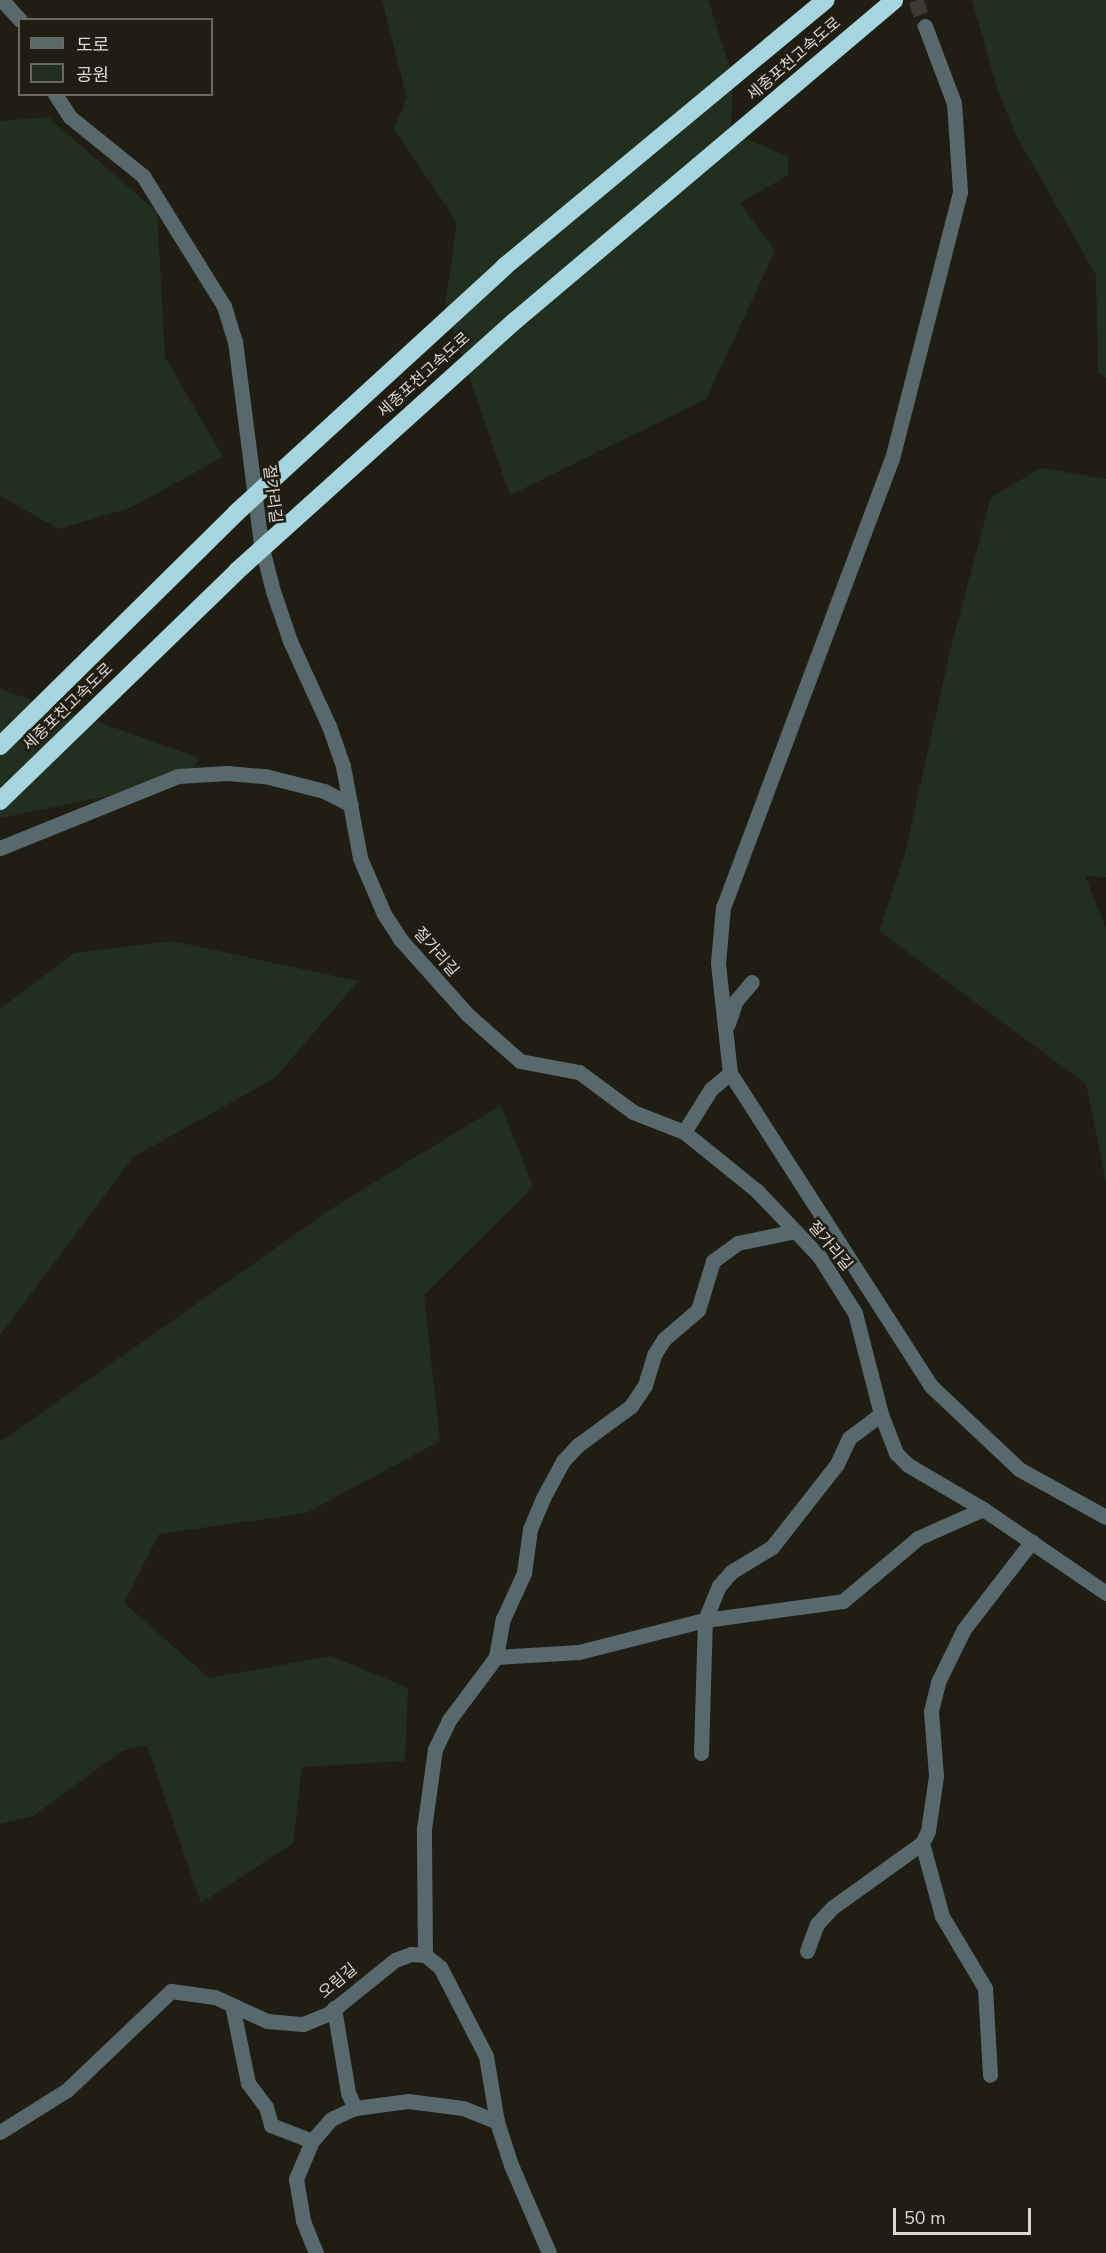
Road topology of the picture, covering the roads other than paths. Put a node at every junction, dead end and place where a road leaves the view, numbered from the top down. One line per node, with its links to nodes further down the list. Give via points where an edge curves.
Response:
1 (2, 0): 4 (street)
2 (826, 0): 7 (highway, 세종포천고속도로, bridge, via 504,267 236,513)
3 (894, 0): 8 (highway, 세종포천고속도로, bridge, via 516,320 237,571)
4 (18, 18)
5 (926, 26): 12 (street, via 954,103 960,192 892,458 723,907 718,963)
6 (56, 96): 9 (street, 절가리길, via 70,117 143,176 224,306 235,341 267,568 290,641 329,726)
7 (0, 746)
8 (0, 801)
9 (351, 805): 10 (street, via 324,791 265,776 178,776); 14 (street, 절가리길, via 360,858 384,914 400,939 468,1015 520,1061 579,1072 633,1112)
10 (0, 848)
11 (752, 982): 12 (street, via 735,1002)
12 (726, 1032): 13 (street)
13 (730, 1073): 14 (street, via 711,1089); 18 (street, via 931,1386 1019,1469)
14 (684, 1132): 15 (street, 절가리길, via 757,1191)
15 (795, 1231): 16 (street, 절가리길, via 819,1256 855,1313); 22 (street, via 738,1243 718,1256 698,1310 664,1339 654,1355 645,1385 631,1406 578,1445 563,1461 530,1529 524,1573 503,1618)
16 (881, 1414): 17 (street, 절가리길, via 896,1453 908,1465); 21 (street, via 849,1438 837,1464 772,1547 731,1572 719,1586)
17 (983, 1509): 19 (street, 절가리길); 21 (street, via 918,1538 843,1601)
18 (1106, 1517)
19 (1032, 1541): 20 (street, 절가리길); 24 (street, via 964,1629 938,1682 932,1712 936,1776 928,1831)
20 (1106, 1593)
21 (705, 1620): 22 (street, via 579,1652); 23 (street)
22 (496, 1657): 26 (street, via 449,1720 435,1749 424,1829)
23 (701, 1753)
24 (922, 1843): 25 (street, via 833,1906 817,1924); 29 (street, via 942,1916 985,1988)
25 (807, 1951)
26 (425, 1955): 28 (street, 오림길, via 411,1954 394,1960); 31 (street, via 440,1967 486,2056)
27 (232, 2006): 28 (street, 오림길, via 286,2025 303,2024); 32 (street, 오림길, via 206,1995 171,1991 67,2090); 33 (street, via 248,2082 266,2107 271,2125)
28 (334, 2008): 30 (street, via 348,2093)
29 (990, 2076)
30 (355, 2108): 31 (street, via 408,2101 463,2108); 33 (street, via 331,2119)
31 (497, 2122): 35 (street)
32 (0, 2132)
33 (312, 2141): 34 (street, via 296,2179 303,2220)
34 (315, 2253)
35 (549, 2253)

